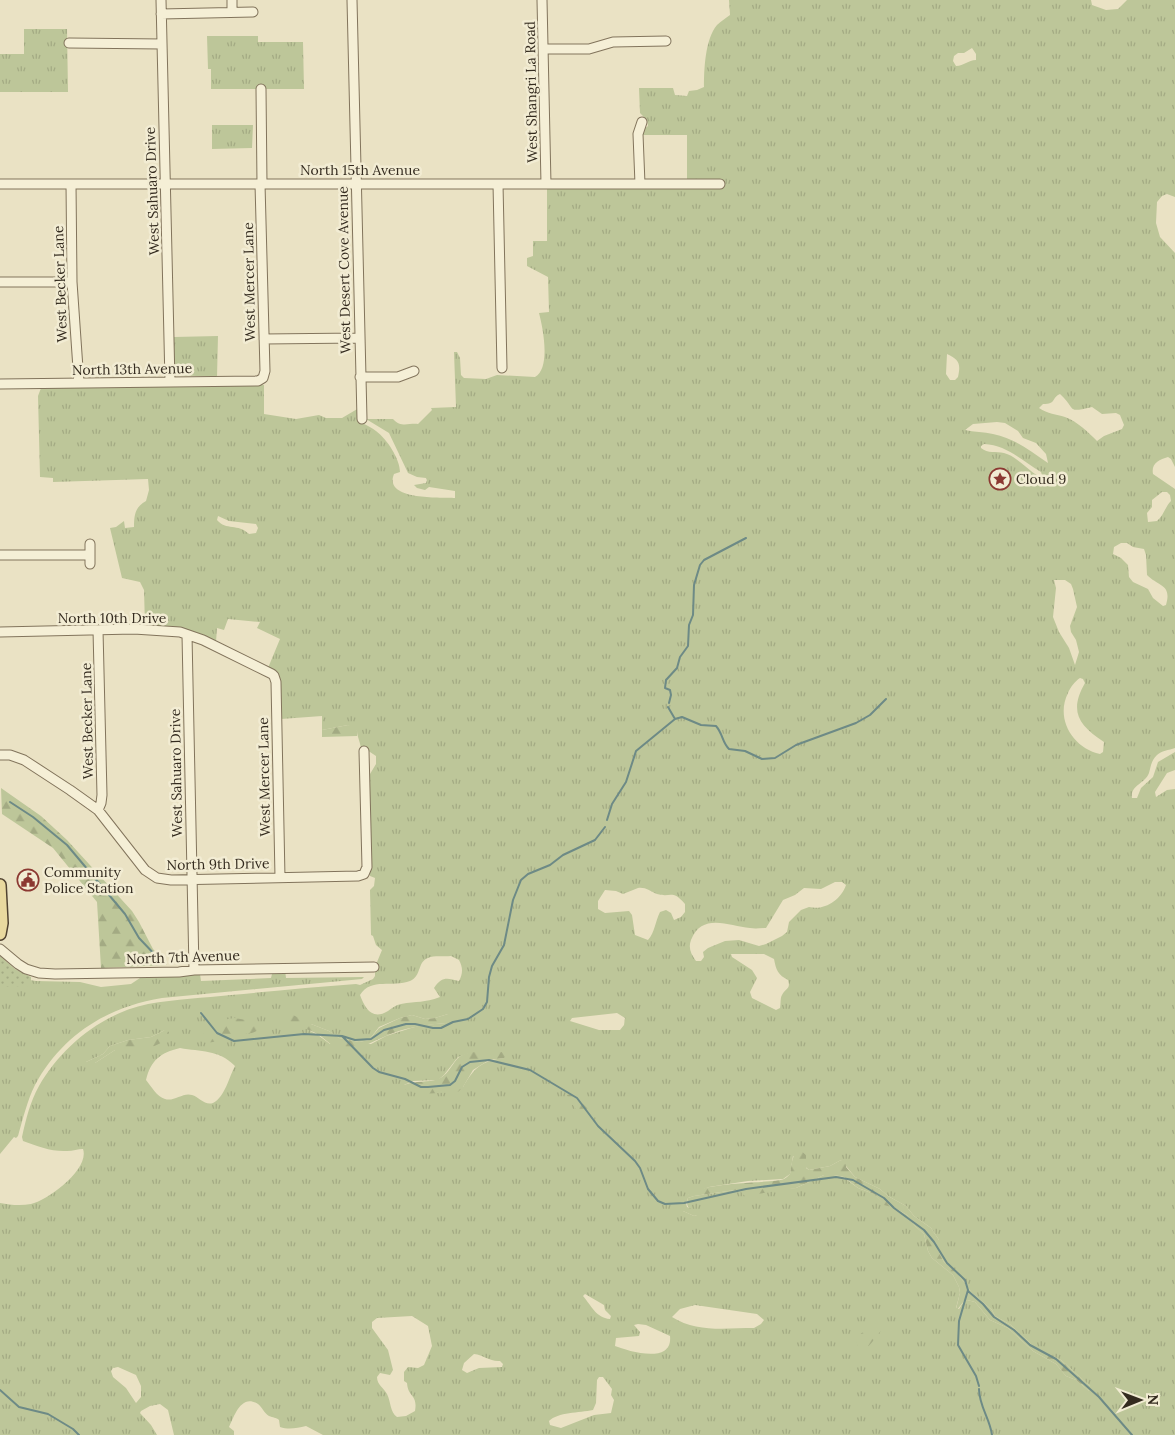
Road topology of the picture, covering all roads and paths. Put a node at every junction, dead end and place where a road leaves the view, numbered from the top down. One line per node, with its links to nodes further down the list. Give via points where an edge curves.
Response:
1 (161, 0): 7 (street, West Sahuaro Drive)
2 (232, 0): 5 (street)
3 (352, 0): 18 (street, West Desert Cove Avenue)
4 (542, 0): 11 (street, West Shangri La Road)
5 (232, 12): 6 (street); 7 (street)
6 (253, 12)
7 (161, 14): 10 (street, West Sahuaro Drive)
8 (666, 41): 11 (street, via 613,42 589,49)
9 (69, 43): 10 (street)
10 (162, 44): 16 (street, West Sahuaro Drive)
11 (544, 49): 20 (street, West Shangri La Road)
12 (261, 89): 17 (street, West Mercer Lane)
13 (642, 122): 21 (street, via 638,134)
14 (0, 184): 15 (street, North 15th Avenue)
15 (71, 184): 16 (street, North 15th Avenue); 24 (street, West Becker Lane)
16 (166, 184): 17 (street, North 15th Avenue); 31 (street, West Sahuaro Drive)
17 (261, 184): 18 (street, North 15th Avenue); 26 (street, West Mercer Lane)
18 (356, 184): 19 (street, North 15th Avenue); 25 (street, West Desert Cove Avenue)
19 (498, 184): 20 (street, North 15th Avenue); 27 (street)
20 (546, 184): 21 (street, North 15th Avenue)
21 (640, 184): 22 (street, North 15th Avenue)
22 (720, 184)
23 (0, 282): 24 (street)
24 (72, 282): 32 (street, West Becker Lane)
25 (359, 338): 26 (street); 30 (street, West Desert Cove Avenue)
26 (264, 339): 29 (street, West Mercer Lane)
27 (502, 368)
28 (414, 371): 30 (street, via 398,377)
29 (263, 378): 31 (street, North 13th Avenue, via 258,381)
30 (360, 378): 34 (street, West Desert Cove Avenue)
31 (170, 382): 32 (street, North 13th Avenue)
32 (79, 383): 33 (street, North 13th Avenue)
33 (0, 384)
34 (362, 419)
35 (90, 544): 36 (street, via 90,559)
36 (0, 555)
37 (98, 630): 38 (street, North 10th Drive); 39 (street, North 10th Drive, via 152,629); 43 (street, West Becker Lane, via 102,794)
38 (0, 632)
39 (187, 635): 40 (street, North 10th Drive); 45 (street, West Sahuaro Drive)
40 (274, 676): 44 (street, West Mercer Lane)
41 (364, 751): 44 (street, North 9th Drive, via 364,874)
42 (0, 755): 43 (street, North 9th Drive, via 24,760)
43 (98, 810): 45 (street, North 9th Drive, via 150,874 164,880)
44 (280, 877): 45 (street, North 9th Drive)
45 (192, 879): 50 (street, West Sahuaro Drive)
46 (0, 885): 47 (main road)
47 (0, 934)
48 (0, 949): 50 (street, North 7th Avenue, via 26,969 54,974)
49 (374, 967): 50 (street, North 7th Avenue)
50 (194, 970)

